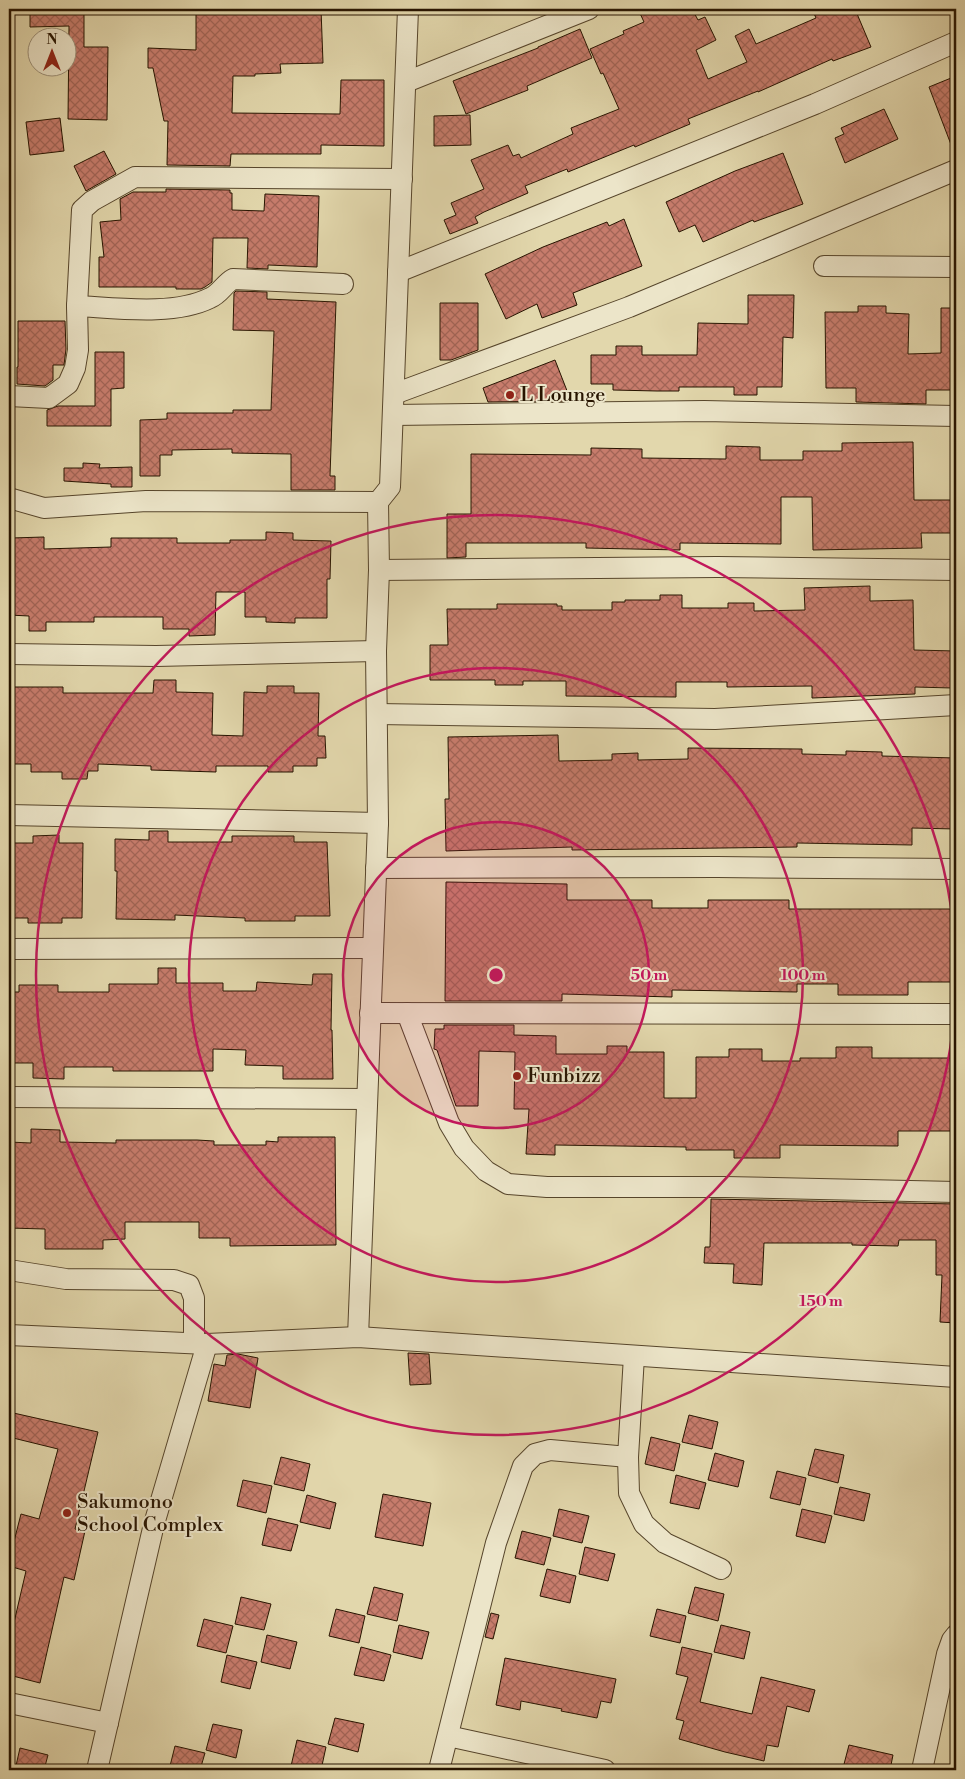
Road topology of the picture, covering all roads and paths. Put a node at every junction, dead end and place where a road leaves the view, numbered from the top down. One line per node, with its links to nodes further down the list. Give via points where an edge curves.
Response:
1 (408, 9): 4 (street)
2 (589, 9): 4 (street)
3 (956, 42): 9 (street, via 815,104)
4 (406, 82): 6 (street)
5 (956, 170): 12 (street, via 629,307)
6 (402, 180): 9 (street); 11 (street, via 135,177 82,210)
7 (824, 266): 8 (street)
8 (956, 267)
9 (398, 272): 12 (street)
10 (343, 284): 11 (street, via 233,279 220,293 187,305 149,310)
11 (76, 306): 13 (street, via 78,350 68,384 49,398)
12 (394, 394): 14 (street)
13 (9, 396)
14 (393, 415): 15 (street, via 704,411); 17 (street, via 390,487)
15 (956, 416)
16 (9, 498): 17 (street, via 44,508 146,501)
17 (378, 502): 18 (street)
18 (379, 570): 19 (street); 20 (street)
19 (956, 570)
20 (376, 651): 21 (street, via 156,656); 23 (street)
21 (9, 654)
22 (956, 705): 23 (street, via 715,719)
23 (377, 714): 25 (street)
24 (9, 815): 25 (street)
25 (378, 822): 26 (street)
26 (376, 868): 27 (street); 28 (street)
27 (956, 869)
28 (373, 948): 29 (street); 30 (street)
29 (9, 949)
30 (370, 1013): 31 (street); 34 (street)
31 (407, 1013): 32 (street); 35 (street, via 449,1123 464,1148 486,1171 508,1184)
32 (956, 1014)
33 (9, 1098): 34 (street)
34 (366, 1099): 38 (street)
35 (956, 1192)
36 (9, 1270): 39 (street, via 66,1279 174,1280 189,1285)
37 (9, 1335): 39 (street)
38 (358, 1337): 39 (street); 40 (street)
39 (201, 1344): 46 (street, via 154,1524)
40 (634, 1356): 41 (street); 42 (street)
41 (956, 1377)
42 (628, 1458): 43 (street, via 629,1493 644,1524 665,1543); 47 (street, via 550,1450 535,1454 523,1466 496,1543)
43 (722, 1569)
44 (956, 1635): 51 (street, via 947,1654)
45 (9, 1703): 46 (street)
46 (108, 1723): 48 (street)
47 (448, 1736): 49 (street); 50 (street)
48 (97, 1770)
49 (440, 1770)
50 (605, 1770)
51 (922, 1770)

